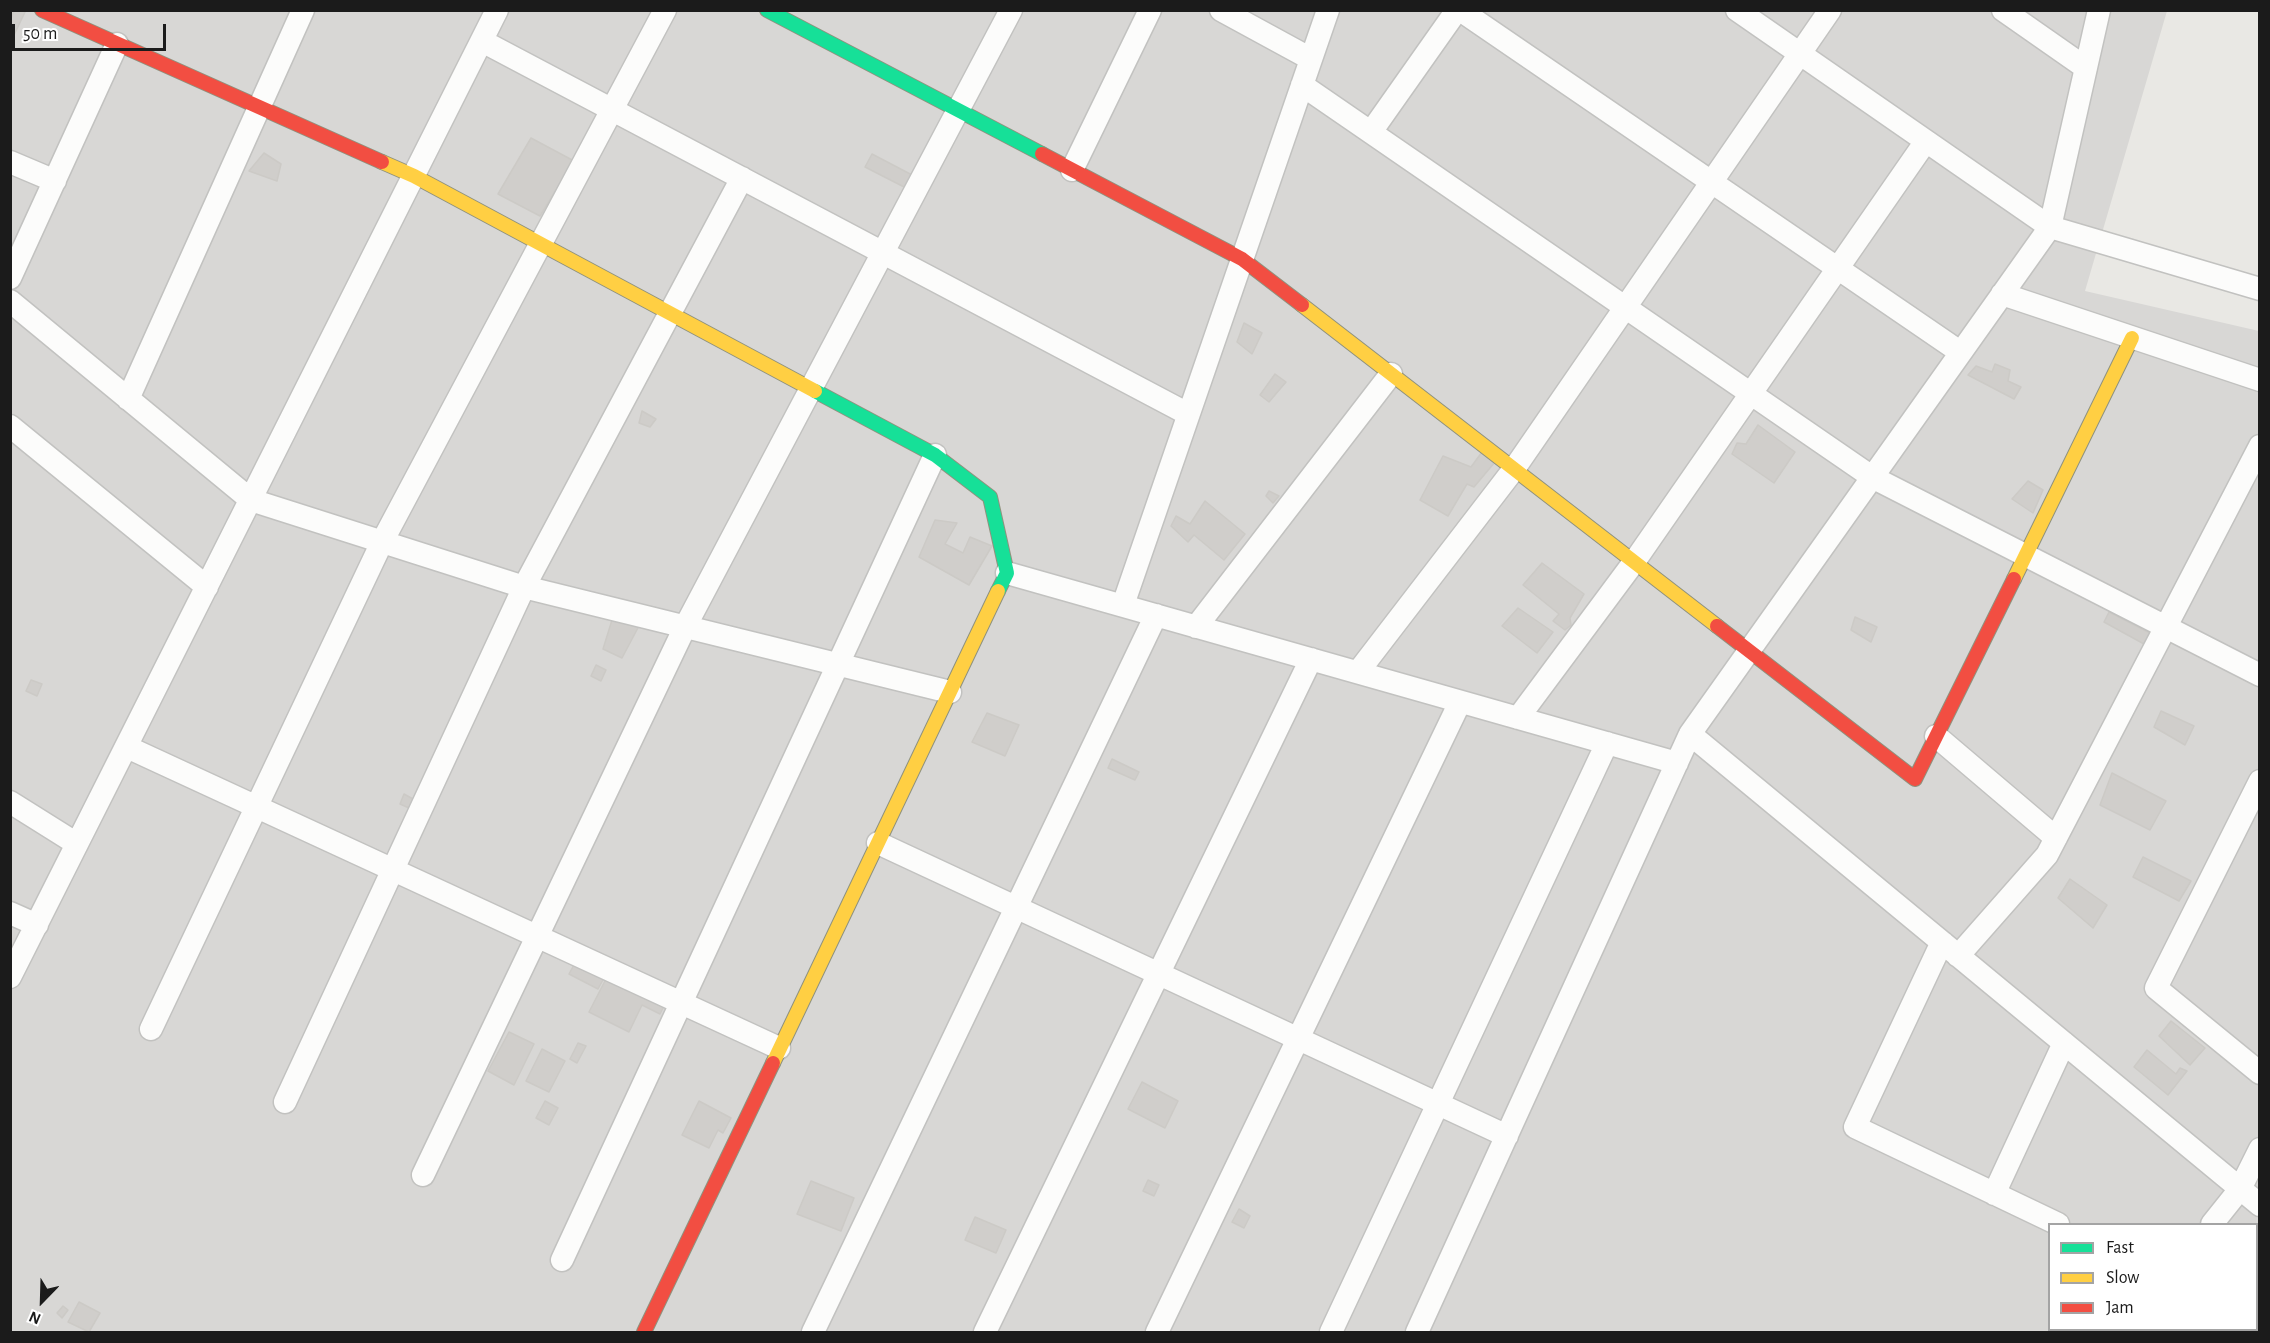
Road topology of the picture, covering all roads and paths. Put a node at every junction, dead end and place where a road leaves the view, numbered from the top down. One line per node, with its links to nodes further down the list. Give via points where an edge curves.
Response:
1 (42, 10): 16 (street)
2 (303, 10): 21 (street)
3 (497, 10): 15 (street)
4 (665, 10): 22 (street)
5 (767, 10): 23 (street)
6 (1011, 10): 23 (street)
7 (1150, 10): 27 (street)
8 (1221, 10): 18 (street)
9 (1328, 10): 18 (street)
10 (1458, 10): 24 (street); 31 (street)
11 (1737, 10): 17 (street)
12 (1830, 10): 17 (street)
13 (2003, 10): 19 (street)
14 (2099, 10): 19 (street)
15 (482, 41): 22 (street); 28 (street)
16 (117, 44): 21 (street); 30 (street)
17 (1800, 54): 25 (street); 31 (street)
18 (1311, 58): 20 (street)
19 (2086, 68): 32 (street)
20 (1302, 84): 24 (street); 35 (street)
21 (260, 107): 28 (street); 49 (street)
22 (612, 110): 29 (street); 33 (street)
23 (958, 111): 27 (street); 34 (street)
24 (1371, 132): 41 (street)
25 (1926, 141): 32 (street); 36 (street)
26 (10, 162): 30 (street)
27 (1072, 170): 35 (street)
28 (414, 176): 33 (street); 56 (street)
29 (742, 178): 34 (street); 42 (street)
30 (55, 181): 37 (street)
31 (1712, 183): 36 (street); 41 (street)
32 (2050, 227): 38 (street); 39 (street)
33 (541, 244): 42 (street); 57 (street)
34 (883, 253): 47 (street); 50 (street)
35 (1242, 259): 45 (street); 50 (street)
36 (1837, 268): 44 (street); 48 (street)
37 (10, 278)
38 (2259, 290)
39 (2002, 294): 43 (street); 44 (street)
40 (10, 301): 49 (street)
41 (1625, 308): 48 (street); 54 (street)
42 (670, 313): 47 (street); 62 (street)
43 (2132, 338): 46 (street); 58 (street)
44 (1960, 352): 55 (street)
45 (1390, 374): 54 (street); 66 (street)
46 (2259, 380)
47 (811, 389): 53 (street); 65 (street)
48 (1750, 394): 55 (street); 59 (street)
49 (128, 399): 56 (street)
50 (1188, 414): 63 (street)
51 (10, 426): 61 (street)
52 (2259, 446): 67 (street)
53 (935, 455): 60 (street, via 990,497); 70 (street)
54 (1514, 469): 59 (street); 71 (street)
55 (1872, 477): 58 (street); 68 (street)
56 (251, 500): 57 (street); 61 (street)
57 (382, 542): 62 (street); 83 (street)
58 (2025, 556): 67 (street); 77 (street)
59 (1634, 562): 68 (street); 75 (street)
60 (1007, 573): 63 (street); 73 (street)
61 (207, 587): 79 (street)
62 (524, 587): 65 (street); 87 (street)
63 (1123, 605): 64 (street)
64 (1156, 615): 66 (street); 88 (street)
65 (685, 627): 70 (street); 91 (street)
66 (1196, 627): 69 (street)
67 (2166, 627): 72 (street); 84 (street)
68 (1749, 651): 76 (street); 77 (street, via 1915,779)
69 (1311, 659): 71 (street); 93 (street)
70 (838, 664): 73 (street); 95 (street)
71 (1358, 672): 74 (street)
72 (2259, 675)
73 (950, 692): 85 (street)
74 (1460, 702): 75 (street); 97 (street)
75 (1518, 718): 78 (street)
76 (1690, 734): 80 (street); 92 (street)
77 (1936, 736): 84 (street)
78 (1607, 743): 80 (street); 102 (street)
79 (127, 747): 83 (street); 86 (street)
80 (1677, 763): 103 (street)
81 (2259, 781): 100 (street, via 2156,988)
82 (10, 802): 86 (street)
83 (256, 807): 87 (street); 96 (street)
84 (2056, 838): 92 (street, via 2047,855)
85 (878, 843): 88 (street); 99 (street)
86 (77, 844): 90 (street)
87 (393, 870): 91 (street); 101 (street)
88 (1016, 907): 93 (street); 113 (street)
89 (10, 913): 90 (street)
90 (37, 925): 94 (street)
91 (537, 936): 95 (street); 105 (street)
92 (1950, 949): 98 (street); 107 (street, via 1855,1127)
93 (1159, 974): 97 (street); 114 (street)
94 (10, 977)
95 (681, 1003): 99 (street); 111 (street)
96 (151, 1029)
97 (1298, 1039): 102 (street); 115 (street)
98 (2064, 1043): 106 (street); 107 (street)
99 (779, 1048): 112 (street)
100 (2259, 1073)
101 (285, 1102)
102 (1438, 1104): 103 (street); 116 (street)
103 (1507, 1136): 117 (street)
104 (2259, 1149): 106 (street)
105 (423, 1175)
106 (2240, 1189): 108 (street); 110 (street)
107 (1994, 1194): 109 (street)
108 (2259, 1205)
109 (2056, 1223)
110 (2213, 1223)
111 (562, 1260)
112 (644, 1332)
113 (813, 1332)
114 (985, 1332)
115 (1157, 1332)
116 (1332, 1332)
117 (1417, 1332)

